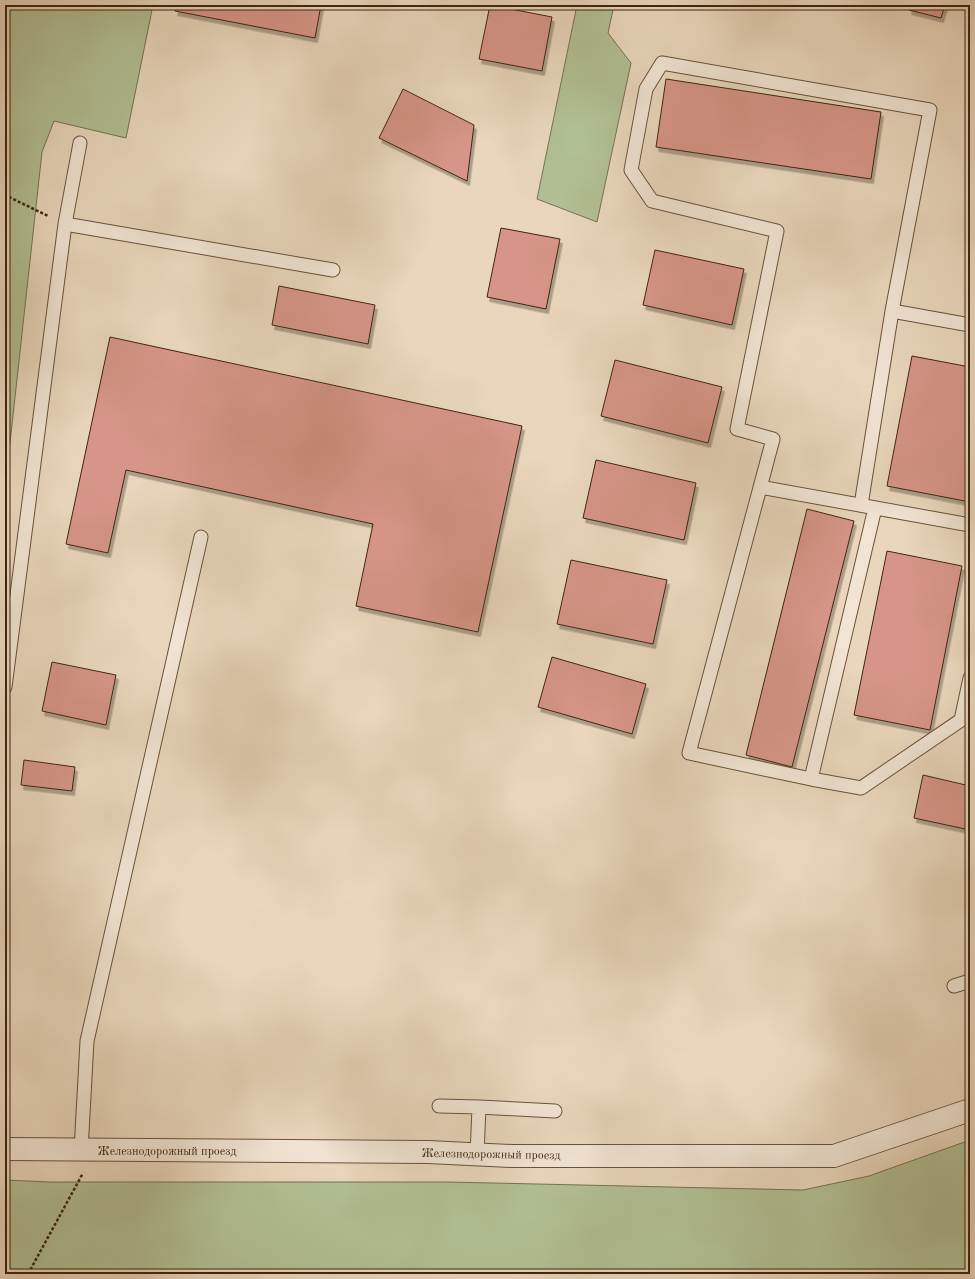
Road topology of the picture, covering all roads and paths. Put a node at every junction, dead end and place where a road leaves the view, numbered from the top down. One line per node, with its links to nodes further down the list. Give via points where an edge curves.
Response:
1 (5, 18): 3 (path, via 7,196)
2 (80, 143): 3 (lane)
3 (65, 224): 4 (lane); 13 (lane)
4 (333, 270)
5 (892, 311): 6 (lane); 7 (lane, via 930,110 662,63 646,89 631,170 652,200 777,231 736,429 773,439); 8 (lane)
6 (970, 325)
7 (760, 487): 8 (lane); 14 (lane, via 689,753)
8 (861, 505): 9 (lane)
9 (875, 508): 10 (lane); 14 (lane)
10 (970, 525)
11 (200, 537): 22 (lane, via 87,1041)
12 (970, 678): 14 (lane, via 961,720 861,788)
13 (5, 687)
14 (811, 779)
15 (970, 981): 16 (lane)
16 (954, 986)
17 (439, 1106): 18 (lane)
18 (479, 1107): 20 (lane); 23 (lane)
19 (970, 1110): 23 (street, Железнодорожный проезд, via 834,1156)
20 (555, 1111)
21 (5, 1149): 22 (street, Железнодорожный проезд)
22 (88, 1151): 23 (street, Железнодорожный проезд, via 428,1152); 24 (path)
23 (477, 1155)
24 (28, 1274)

